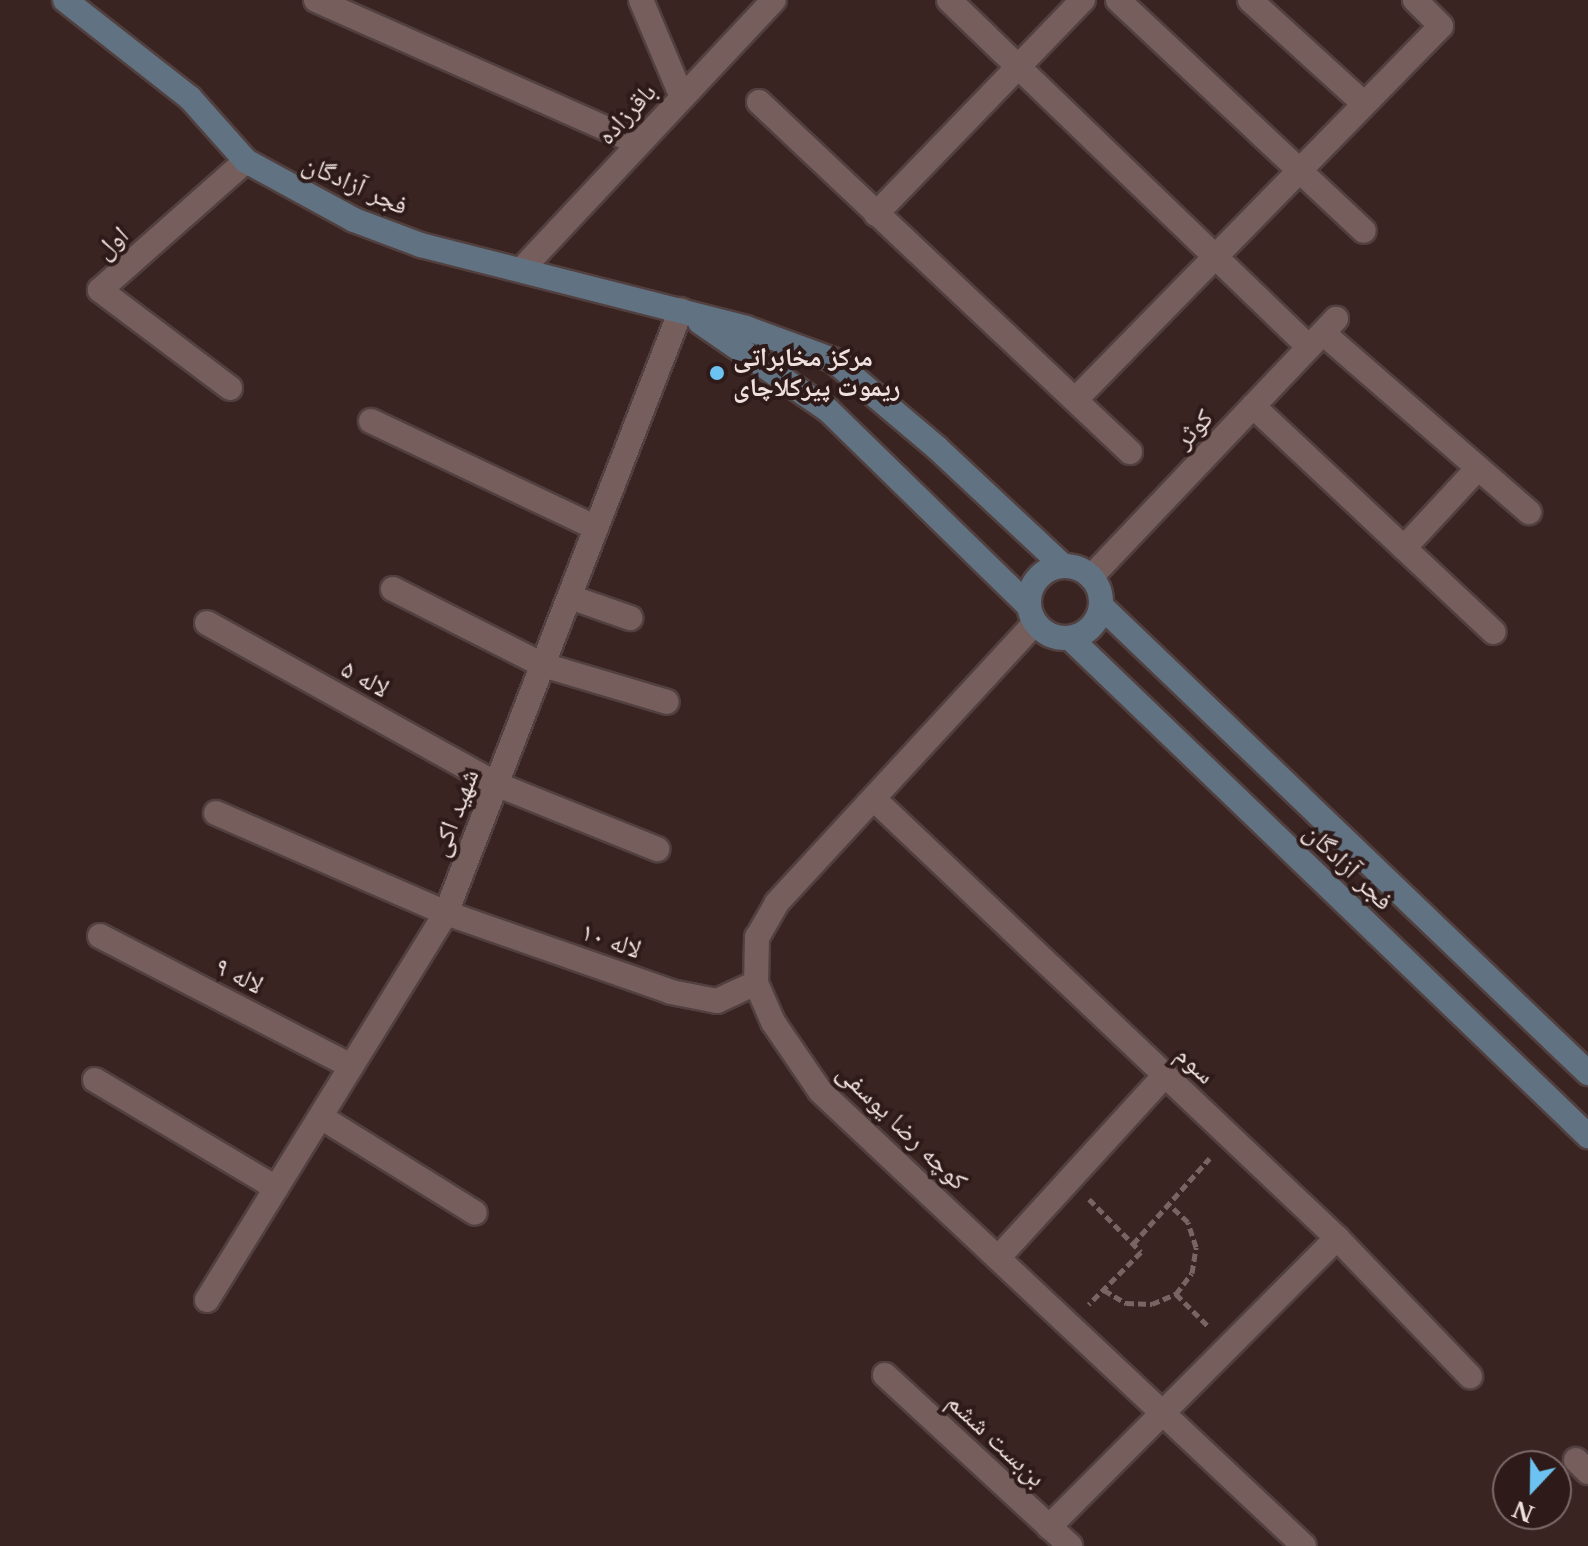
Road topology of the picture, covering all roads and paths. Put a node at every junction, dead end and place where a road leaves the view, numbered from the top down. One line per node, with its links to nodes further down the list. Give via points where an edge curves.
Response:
1 (65, 0): 15 (street, فجر آزادگان, via 190,98)
2 (316, 0): 14 (street)
3 (641, 0): 11 (street)
4 (774, 0): 11 (street, باقرزاده)
5 (949, 0): 10 (street)
6 (1118, 0): 16 (street)
7 (1250, 0): 13 (street)
8 (1415, 0): 13 (street, via 1441,26)
9 (1080, 1): 10 (street)
10 (1020, 67): 17 (street); 19 (street)
11 (682, 97): 14 (street, باقرزاده)
12 (759, 102): 17 (street)
13 (1362, 102): 16 (street)
14 (639, 143): 20 (street, باقرزاده)
15 (246, 161): 20 (street, فجر آزادگان, via 354,220 421,245); 23 (street, اول, via 100,290)
16 (1296, 170): 18 (street); 19 (street)
17 (876, 214): 24 (street)
18 (1364, 231)
19 (1213, 254): 22 (street); 24 (street)
20 (523, 268): 21 (street, فجر آزادگان)
21 (681, 310): 30 (street, شهید اکی); 32 (street, فجر آزادگان, via 833,360); 37 (street, فجر آزادگان, via 828,410)
22 (1323, 333): 25 (street, کوثر); 28 (street)
23 (230, 388)
24 (1077, 398): 27 (street)
25 (1253, 406): 31 (street); 33 (street, کوثر)
26 (371, 421): 30 (street)
27 (1130, 452)
28 (1478, 468): 29 (street); 31 (street)
29 (1529, 512)
30 (596, 528): 35 (street, شهید اکی)
31 (1404, 548): 40 (street)
32 (1062, 565): 33 (street); 37 (street, via 1037,578)
33 (1091, 577): 36 (street)
34 (393, 589): 42 (street)
35 (570, 597): 38 (street); 42 (street, شهید اکی)
36 (1101, 606): 41 (street, via 1096,621); 52 (street, فجر آزادگان)
37 (1032, 614): 41 (street, via 1057,638); 45 (street, کوچه رضا یوسفی)
38 (630, 618)
39 (207, 623): 44 (street, لاله ۵)
40 (1494, 632)
41 (1070, 638): 56 (street, فجر آزادگان)
42 (543, 665): 43 (street); 44 (street, شهید اکی)
43 (667, 702)
44 (496, 784): 47 (street, لاله ۵); 48 (street, شهید اکی)
45 (875, 800): 50 (street, کوچه رضا یوسفی, via 777,903 757,937); 53 (street, سوم)
46 (216, 813): 48 (street, لاله ۱۰)
47 (657, 849)
48 (446, 913): 50 (street, لاله ۱۰, via 671,992 717,1001); 51 (street, شهید اکی)
49 (100, 936): 51 (street, لاله ۹)
50 (756, 983): 68 (street, کوچه رضا یوسفی, via 773,1022 820,1091)
51 (351, 1066): 55 (street, شهید اکی)
52 (1588, 1073)
53 (1165, 1075): 66 (street, سوم); 68 (street)
54 (95, 1080): 60 (street)
55 (321, 1117): 60 (street, شهید اکی); 65 (street)
56 (1588, 1136)
57 (1199, 1148): 58 (path)
58 (1210, 1158): 59 (path); 63 (path)
59 (1221, 1169)
60 (276, 1188): 72 (street, شهید اکی)
61 (1098, 1188): 62 (path)
62 (1088, 1198): 64 (path); 67 (path)
63 (1169, 1204): 67 (path); 71 (path, via 1188,1222 1196,1247 1192,1273)
64 (1078, 1209)
65 (475, 1213)
66 (1337, 1238): 79 (street, سوم); 80 (street)
67 (1133, 1244): 69 (path, via 1141,1252)
68 (998, 1258): 80 (street, کوچه رضا یوسفی)
69 (1104, 1290): 71 (path, via 1126,1303 1152,1304); 73 (path)
70 (1079, 1294): 73 (path)
71 (1176, 1294): 76 (path)
72 (207, 1300)
73 (1089, 1304): 74 (path)
74 (1099, 1314)
75 (1220, 1316): 76 (path)
76 (1209, 1327): 77 (path)
77 (1200, 1336)
78 (885, 1375): 81 (street, بن‌بست ششم)
79 (1470, 1376)
80 (1165, 1415): 81 (street); 83 (street, کوچه رضا یوسفی)
81 (1049, 1527): 82 (street, بن‌بست ششم)
82 (1070, 1546)
83 (1304, 1546)

